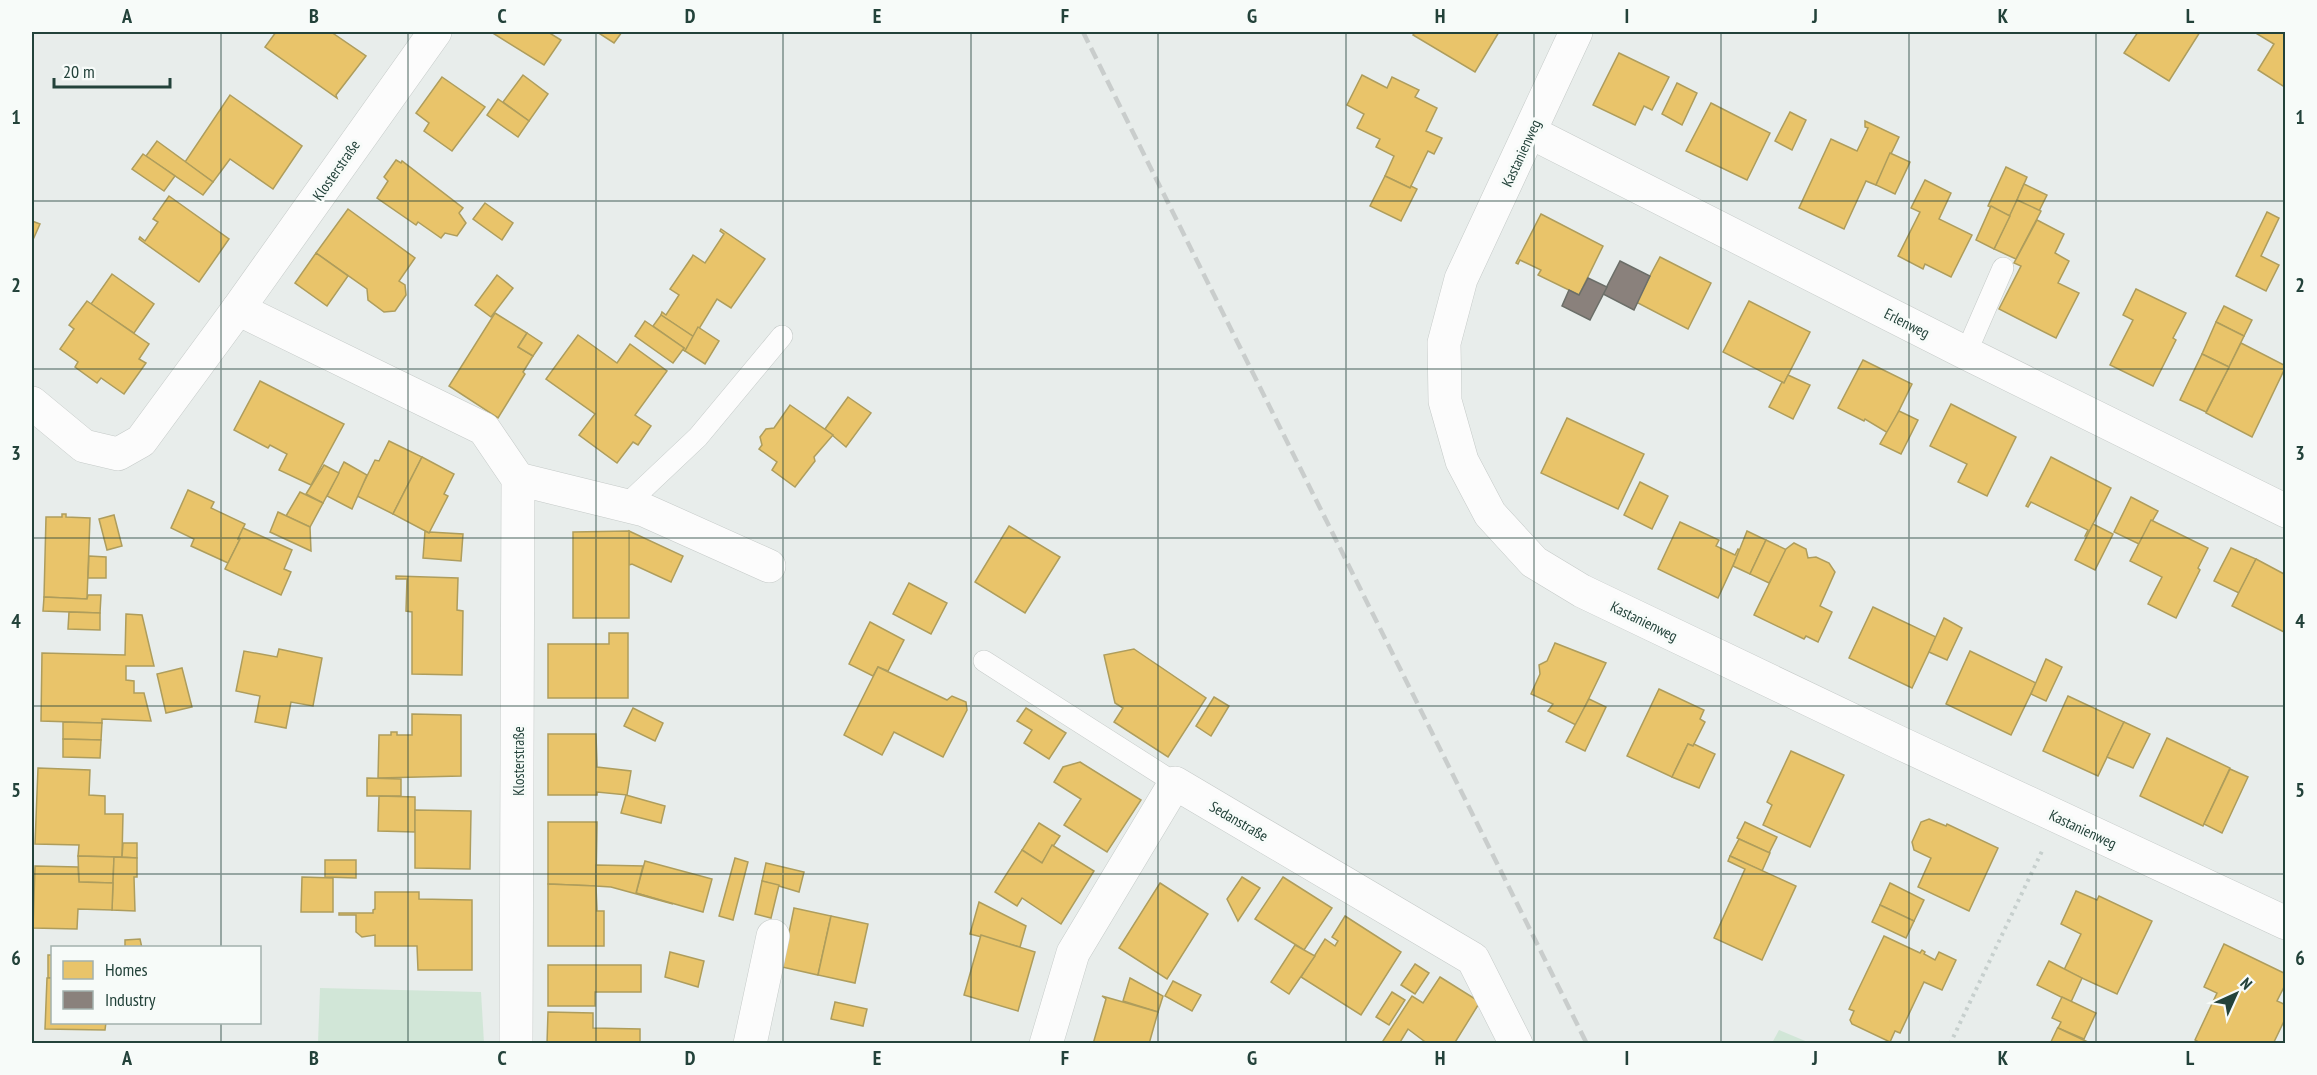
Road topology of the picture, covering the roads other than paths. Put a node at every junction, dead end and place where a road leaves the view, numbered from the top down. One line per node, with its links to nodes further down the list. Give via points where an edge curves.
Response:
1 (435, 32): 5 (street, Klosterstraße)
2 (1576, 32): 3 (street, Kastanienweg)
3 (1530, 132): 7 (street, Erlenweg); 15 (street, Kastanienweg, via 1461,279 1444,344 1445,401 1462,461 1490,514 1534,562 1582,591)
4 (2003, 268): 7 (lane)
5 (238, 309): 8 (street, Klosterstraße, via 141,441 118,454 84,446); 9 (street, via 484,429)
6 (782, 336): 10 (lane, via 698,437)
7 (1966, 353): 11 (street, Erlenweg)
8 (32, 404)
9 (518, 479): 10 (street); 17 (street, Klosterstraße)
10 (625, 506): 12 (street, via 644,510)
11 (2286, 511)
12 (770, 566)
13 (984, 661): 14 (lane)
14 (1176, 783): 19 (street, via 1073,953); 20 (street, Sedanstraße, via 1473,959)
15 (2286, 923)
16 (773, 936): 18 (street)
17 (516, 1044)
18 (750, 1044)
19 (1046, 1044)
20 (1516, 1044)

